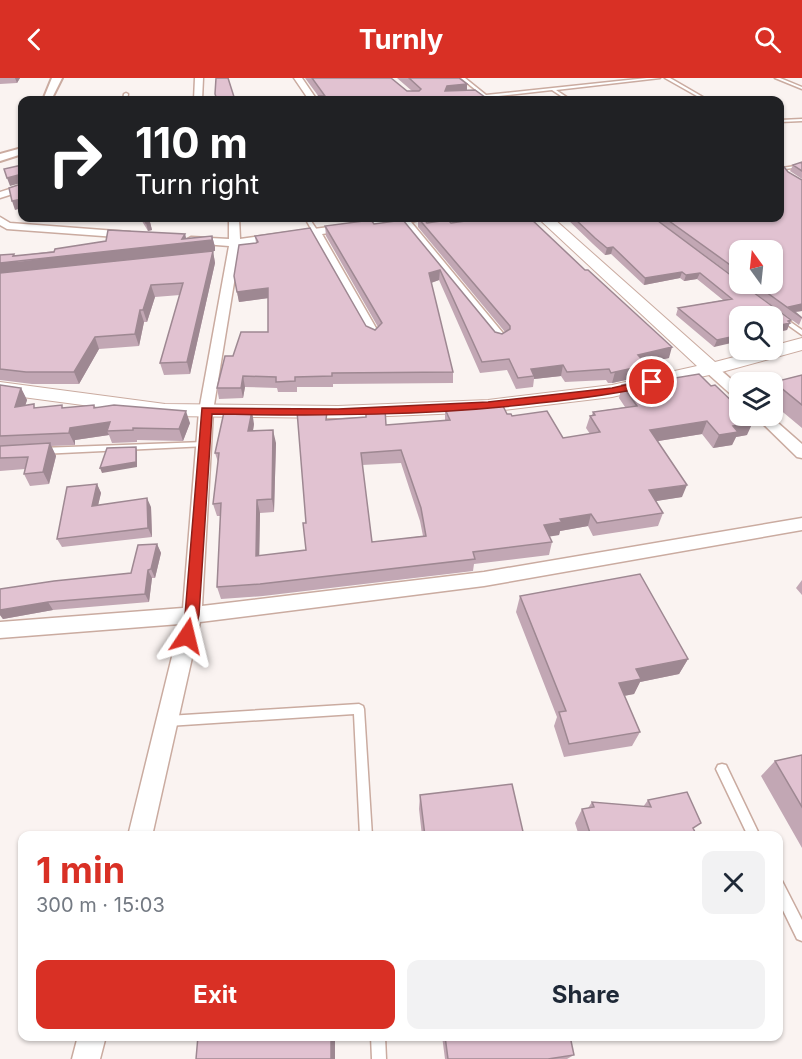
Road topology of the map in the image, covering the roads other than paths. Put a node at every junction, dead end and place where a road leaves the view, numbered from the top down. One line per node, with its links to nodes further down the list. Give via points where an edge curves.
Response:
1 (57, 78): 10 (street)
2 (200, 78): 11 (street)
3 (298, 78): 12 (street)
4 (463, 78): 13 (lane)
5 (658, 78): 9 (lane)
6 (668, 78): 15 (lane)
7 (777, 78): 8 (lane)
8 (802, 88)
9 (553, 89): 13 (lane); 14 (lane)
10 (49, 96)
11 (198, 96)
12 (310, 96)
13 (486, 96)
14 (563, 96)
15 (699, 96)
16 (802, 120): 17 (lane)
17 (784, 122)
18 (18, 152): 19 (street)
19 (0, 158)
20 (784, 166): 21 (lane)
21 (802, 166)
22 (784, 169): 23 (lane)
23 (789, 176)
24 (18, 189): 25 (street)
25 (0, 195)
26 (0, 220): 33 (street, via 7,226)
27 (234, 222): 35 (street)
28 (309, 222): 32 (lane)
29 (383, 222): 32 (street)
30 (410, 222): 39 (street)
31 (549, 222): 41 (main road)
32 (316, 233): 35 (street); 38 (street)
33 (144, 236)
34 (178, 239): 35 (street)
35 (230, 252): 44 (street)
36 (783, 319): 37 (lane)
37 (802, 333)
38 (374, 335)
39 (501, 338)
40 (802, 344): 41 (main road)
41 (711, 369): 42 (street); 44 (main road, via 612,391 488,406 338,412)
42 (729, 385)
43 (0, 388): 44 (main road, via 165,410)
44 (206, 411): 46 (street)
45 (773, 426): 48 (street)
46 (204, 444): 47 (lane); 50 (street)
47 (34, 451)
48 (802, 453)
49 (802, 524): 50 (street, via 484,579)
50 (192, 615): 51 (street); 52 (street)
51 (0, 630)
52 (168, 721): 54 (street); 55 (lane, via 358,709)
53 (722, 769): 56 (lane)
54 (142, 831)
55 (366, 831)
56 (752, 831)
57 (783, 895): 58 (lane)
58 (802, 934)
59 (91, 1041): 61 (street)
60 (378, 1041): 62 (lane)
61 (86, 1059)
62 (379, 1059)

